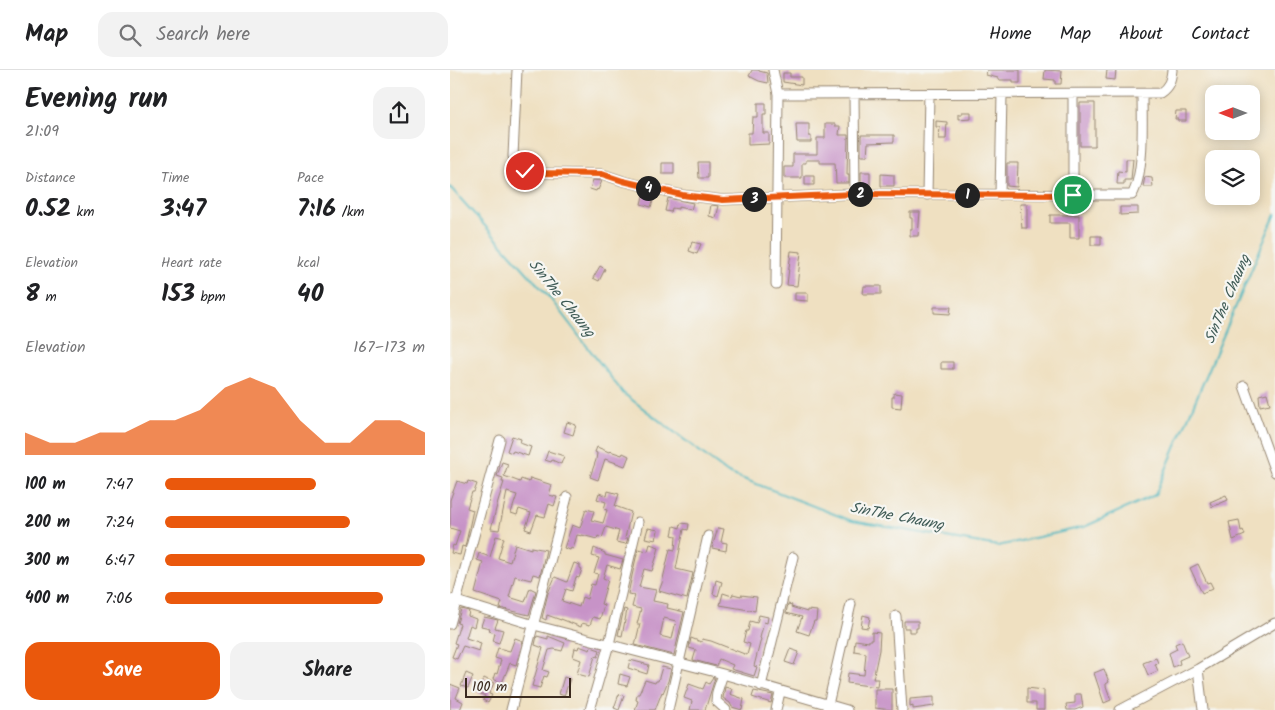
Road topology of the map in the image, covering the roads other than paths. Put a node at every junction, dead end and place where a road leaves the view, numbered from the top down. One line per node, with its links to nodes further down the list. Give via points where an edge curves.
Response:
1 (518, 70): 14 (street, via 512,156 516,166 525,171 602,174 652,189 709,199)
2 (773, 70): 4 (street)
3 (1172, 70): 9 (street, via 1165,90)
4 (778, 94): 5 (street); 14 (street)
5 (854, 94): 6 (street); 10 (street)
6 (929, 94): 7 (street); 11 (street)
7 (1002, 94): 8 (street); 12 (street)
8 (1073, 94): 9 (street); 13 (street)
9 (1142, 94): 13 (street, via 1140,163 1137,187 1132,195)
10 (855, 194): 11 (street); 14 (street)
11 (927, 195): 12 (street)
12 (1000, 195): 13 (street)
13 (1073, 195)
14 (776, 198): 15 (street)
15 (776, 284)
16 (1244, 386): 18 (street)
17 (500, 440): 23 (street)
18 (1275, 472)
19 (567, 497): 28 (street)
20 (638, 522): 29 (street)
21 (708, 536): 30 (street)
22 (793, 556): 33 (street)
23 (454, 600): 27 (street); 28 (street)
24 (851, 604): 35 (street)
25 (896, 616): 42 (street)
26 (1275, 623): 31 (street)
27 (450, 624)
28 (534, 625): 29 (street); 36 (street)
29 (609, 644): 30 (street); 37 (street)
30 (680, 663): 32 (street); 38 (street)
31 (1198, 669): 43 (street); 44 (street)
32 (723, 674): 33 (street); 39 (street, via 716,700)
33 (761, 686): 34 (street)
34 (780, 692): 35 (street); 40 (street)
35 (828, 707): 41 (street)
36 (511, 710)
37 (590, 710)
38 (668, 710)
39 (726, 710)
40 (776, 710)
41 (847, 710)
42 (902, 710)
43 (1120, 710)
44 (1203, 710)

